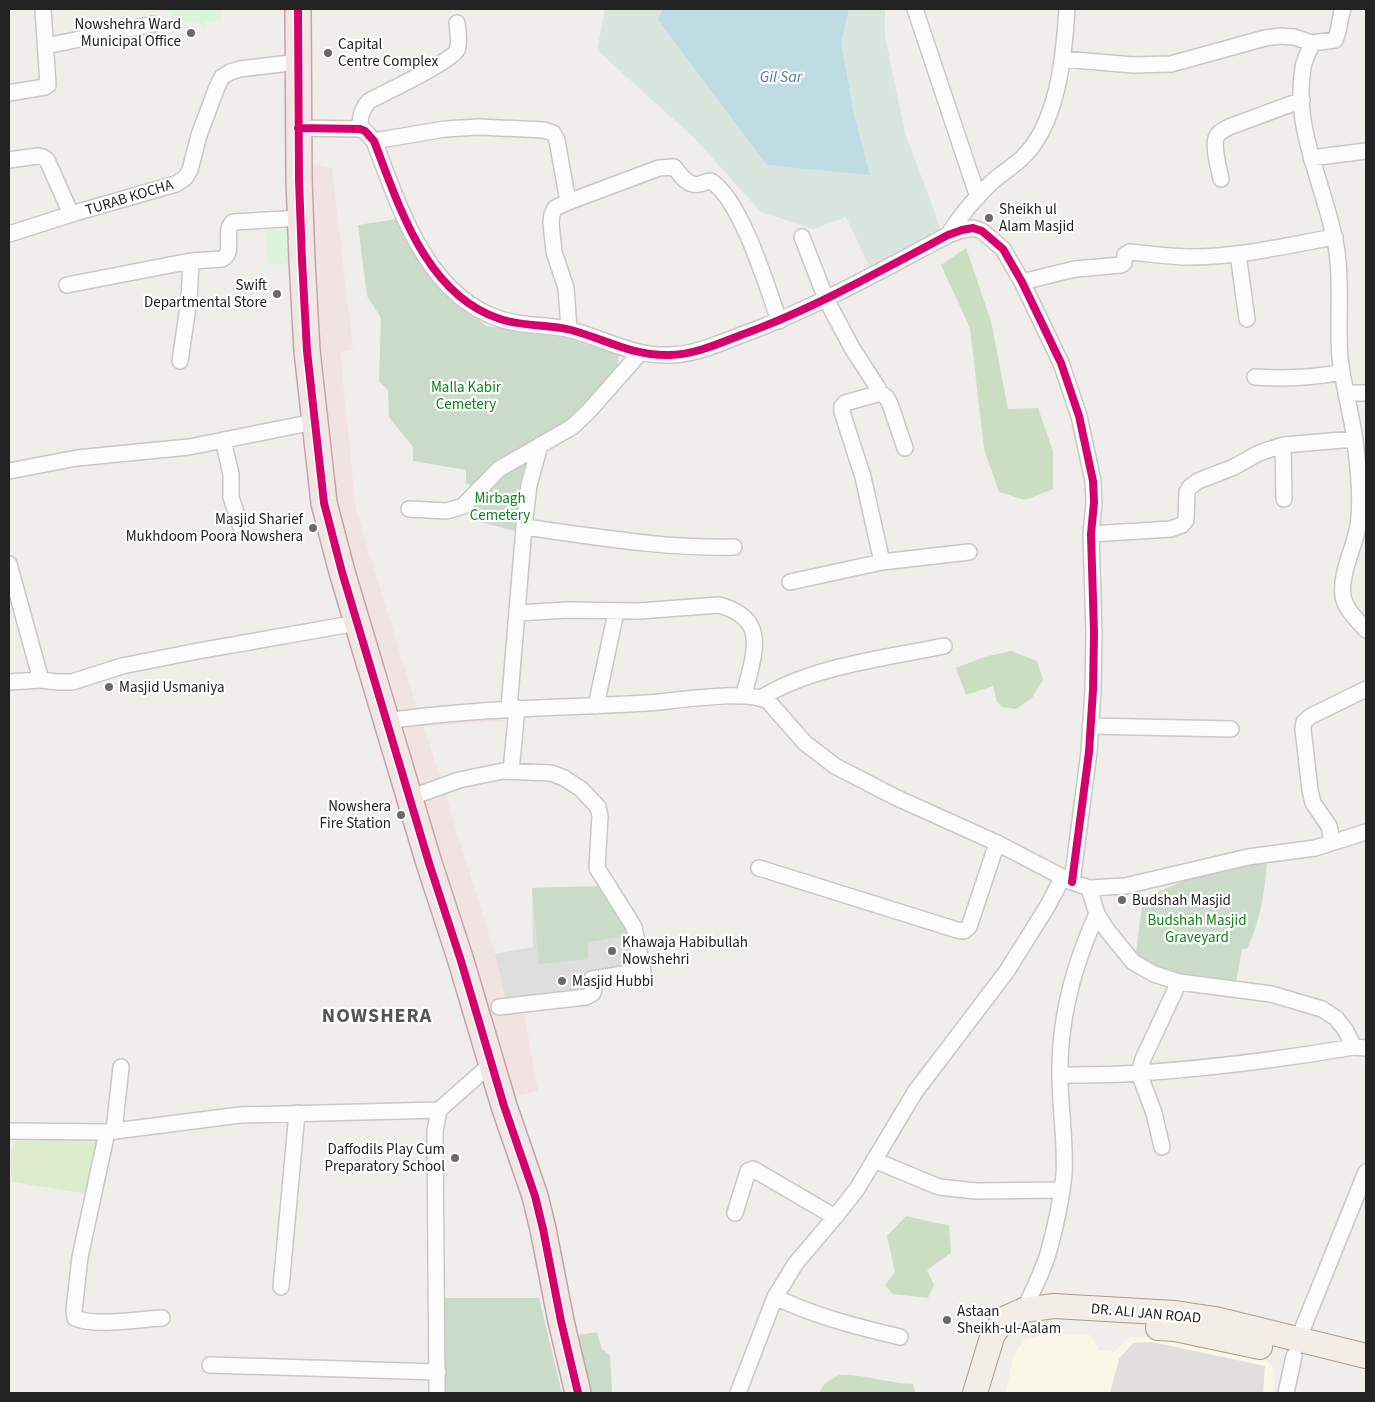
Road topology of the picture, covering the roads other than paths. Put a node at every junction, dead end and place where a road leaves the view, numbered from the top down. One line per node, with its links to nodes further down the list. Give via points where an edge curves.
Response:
1 (43, 9): 9 (street)
2 (298, 9): 11 (highway)
3 (915, 9): 21 (street)
4 (1068, 9): 10 (street)
5 (1343, 9): 8 (street, via 1335,40)
6 (457, 23): 15 (street, via 456,52 369,101 360,117)
7 (154, 24): 9 (street)
8 (1312, 43): 10 (street, via 1294,37 1265,38 1171,64 1133,65); 13 (street, via 1303,66)
9 (46, 46): 12 (street, via 48,85)
10 (1063, 59): 21 (street, via 1055,95 1039,138 1021,159)
11 (298, 62): 14 (highway); 23 (street, TURAB KOCHA, via 240,69 222,78 208,108 185,178 176,184)
12 (9, 93)
13 (1302, 100): 18 (street); 20 (street, via 1220,132 1216,138)
14 (298, 128): 15 (street); 24 (highway)
15 (360, 129): 16 (street)
16 (374, 141): 22 (street, via 446,129 544,130 553,133 557,140); 36 (street, via 403,216 450,289 479,310 500,320)
17 (1366, 151): 18 (street)
18 (1311, 158): 28 (street)
19 (9, 160): 23 (street, via 38,156 47,160)
20 (1221, 179)
21 (978, 196): 26 (street)
22 (568, 202): 35 (street, via 668,166 674,167 690,184 711,181 717,184 742,224); 36 (street, via 555,208 551,223 554,252 566,288)
23 (71, 214): 25 (street, TURAB KOCHA)
24 (301, 218): 30 (street, via 233,222 228,230 227,257); 44 (highway)
25 (9, 234)
26 (948, 235): 31 (street, via 973,228 982,231 1003,249); 33 (street)
27 (802, 237): 33 (street)
28 (1335, 237): 29 (street); 39 (street)
29 (1238, 254): 31 (street, via 1192,257 1130,252 1121,265 1075,269); 34 (street)
30 (191, 261): 32 (street); 38 (street)
31 (1022, 282): 55 (street, via 1061,363 1079,416 1093,481)
32 (67, 285)
33 (826, 299): 35 (street); 41 (street)
34 (1246, 319)
35 (779, 320): 37 (street, via 694,351 670,355)
36 (569, 329): 37 (street)
37 (640, 353): 47 (street, via 572,427)
38 (180, 361)
39 (1342, 372): 40 (street, via 1282,379); 42 (street)
40 (1255, 377)
41 (878, 391): 49 (street, via 890,404); 58 (street, via 845,403 842,412 863,477)
42 (1347, 393): 43 (street); 45 (street)
43 (1366, 393)
44 (314, 422): 46 (street); 63 (highway, via 324,503)
45 (1355, 439): 48 (street); 64 (street, via 1360,506 1343,597)
46 (223, 440): 50 (street, via 189,447 76,458); 53 (street, via 231,474 231,497)
47 (540, 445): 52 (street, via 499,468 463,506 447,511); 54 (street, via 529,485)
48 (1282, 445): 51 (street); 55 (street, via 1190,486 1186,520 1182,525 1171,529)
49 (905, 448)
50 (9, 471)
51 (1284, 499)
52 (409, 509)
53 (240, 525)
54 (524, 527): 56 (street, via 650,544); 62 (street)
55 (1091, 534): 74 (street, via 1094,633)
56 (734, 547)
57 (969, 552): 58 (street)
58 (882, 562): 60 (street)
59 (9, 564): 66 (street)
60 (790, 582)
61 (616, 612): 62 (street); 69 (street, via 719,605 732,608 747,620 755,642); 71 (street)
62 (518, 613): 72 (street)
63 (357, 623): 66 (street, via 131,664 72,682); 73 (highway)
64 (1366, 630)
65 (944, 646): 70 (street, via 827,670 779,687)
66 (41, 680): 67 (street)
67 (9, 682)
68 (1366, 689): 79 (street, via 1304,722 1304,745 1313,804 1329,826)
69 (744, 695): 70 (street); 71 (street)
70 (762, 698): 80 (street, via 805,743 835,766)
71 (596, 706): 72 (street)
72 (513, 708): 73 (street); 76 (street)
73 (386, 721): 77 (highway)
74 (1090, 726): 75 (street); 82 (street, via 1086,771)
75 (1231, 729)
76 (512, 771): 77 (street, via 458,780); 86 (street, via 551,772 587,794 598,807 597,868 634,927 642,970 592,979 593,993 586,997)
77 (409, 798): 86 (highway, via 461,961)
78 (1366, 832): 79 (street)
79 (1332, 842): 83 (street, via 1315,848 1228,861 1132,884)
80 (997, 843): 81 (street, via 969,927 964,931); 82 (street)
81 (759, 868)
82 (1067, 879): 83 (street); 97 (street, via 1007,971 915,1092)
83 (1089, 888): 84 (street)
84 (1097, 914): 85 (street, via 1133,962 1154,974); 91 (street, via 1072,981)
85 (1179, 982): 87 (street, via 1271,994 1322,1009 1336,1018); 90 (street)
86 (486, 1009): 88 (highway)
87 (1360, 1047): 90 (street, via 1278,1060)
88 (491, 1064): 92 (street); 113 (highway, via 541,1221)
89 (121, 1068): 95 (street)
90 (1139, 1073): 91 (street); 96 (street)
91 (1060, 1075): 99 (street)
92 (439, 1110): 93 (street); 111 (street, via 435,1131)
93 (297, 1113): 95 (street, via 240,1115); 102 (street)
94 (9, 1131): 95 (street)
95 (110, 1131): 105 (street, via 80,1257 75,1318 96,1322)
96 (1162, 1147)
97 (874, 1160): 99 (street, via 938,1187 976,1191); 101 (street)
98 (1366, 1172): 107 (street)
99 (1062, 1190): 104 (street, via 1048,1255)
100 (735, 1213): 101 (street, via 748,1171 753,1169)
101 (836, 1217): 103 (street, via 796,1263)
102 (281, 1287)
103 (775, 1297): 106 (street, via 793,1306); 114 (street)
104 (1024, 1310): 107 (main road, DR. ALI JAN ROAD, via 1054,1306 1175,1313 1215,1319); 115 (main road, DR. ALI JAN ROAD, via 1006,1318 993,1334)
105 (162, 1318)
106 (900, 1336)
107 (1296, 1348): 108 (main road, DR. ALI JAN ROAD); 110 (main road, DR. ALI JAN ROAD); 116 (main road, DR. ALI JAN ROAD, via 1175,1329 1038,1323 1019,1329 1004,1344 994,1368); 117 (street)
108 (1366, 1356)
109 (210, 1365): 111 (street)
110 (1366, 1371)
111 (438, 1372): 112 (street)
112 (437, 1393)
113 (578, 1393)
114 (738, 1393)
115 (975, 1393)
116 (991, 1393)
117 (1286, 1393)

